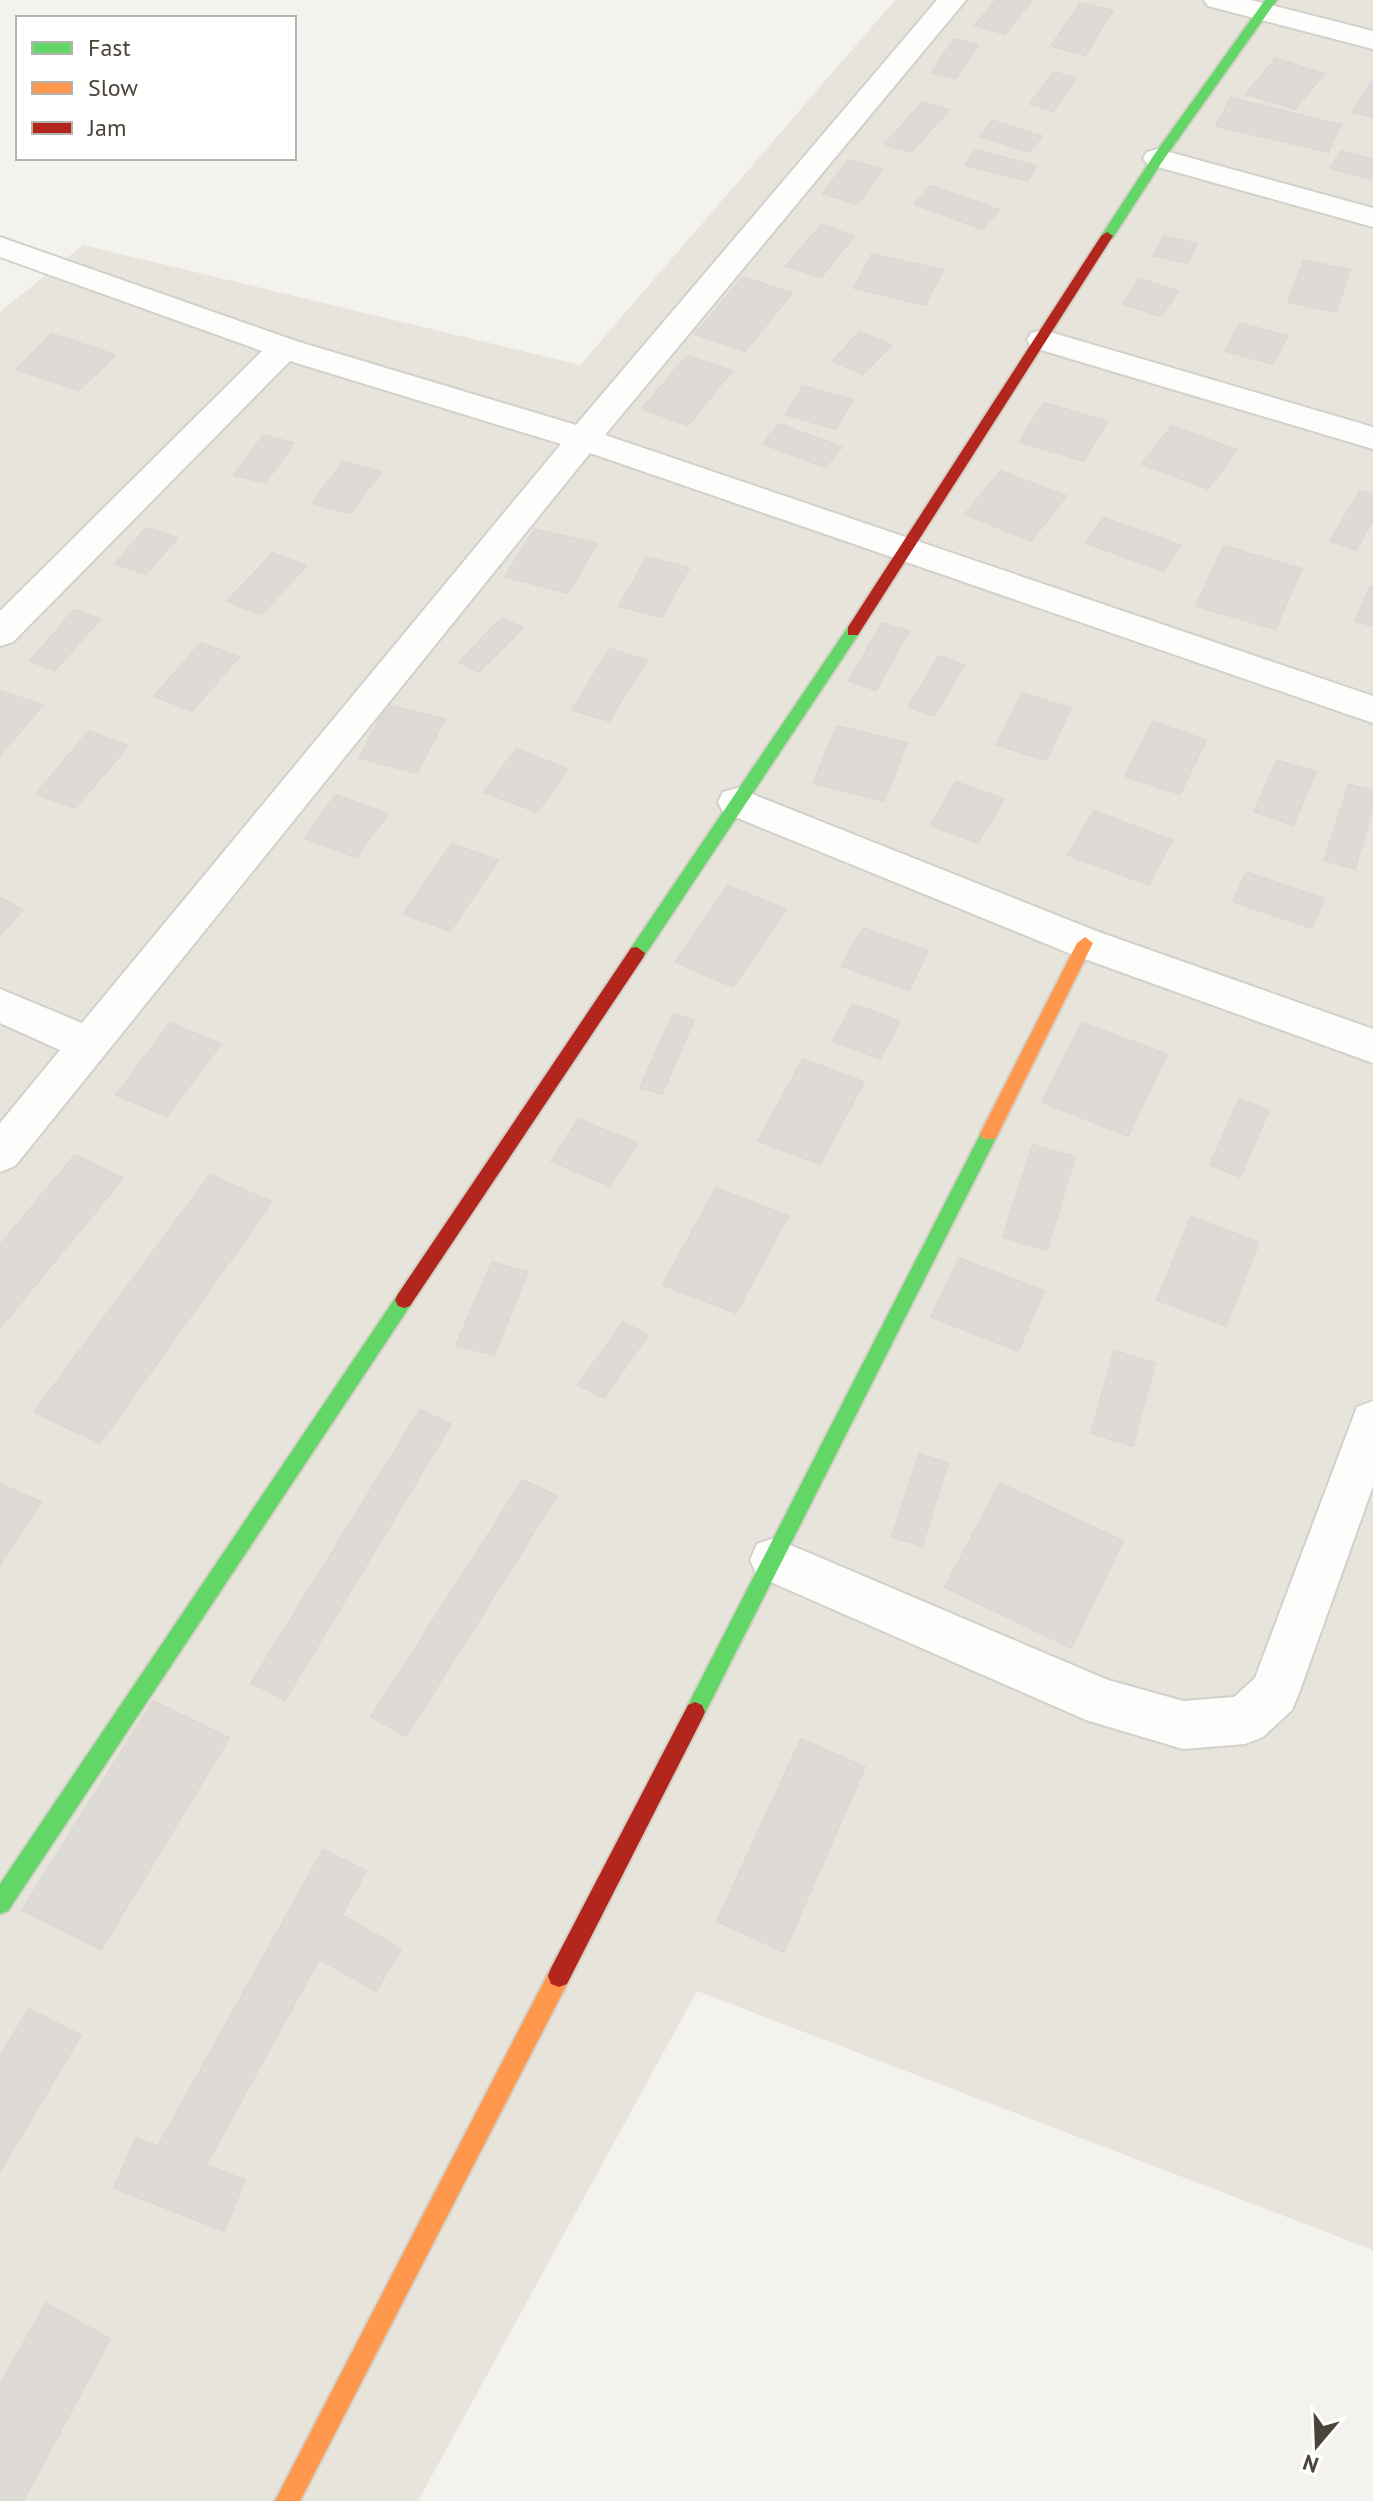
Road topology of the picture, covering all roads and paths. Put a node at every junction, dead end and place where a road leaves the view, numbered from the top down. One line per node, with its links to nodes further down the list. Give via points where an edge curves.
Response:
1 (952, 0): 11 (street)
2 (1218, 0): 3 (street)
3 (1267, 6): 4 (street); 5 (street)
4 (1373, 40)
5 (1158, 158): 6 (street); 8 (street)
6 (1373, 218)
7 (0, 246): 9 (street)
8 (1043, 340): 10 (street); 12 (street)
9 (284, 348): 11 (street); 13 (street)
10 (1373, 438)
11 (583, 439): 12 (street); 18 (street)
12 (906, 551): 14 (street); 15 (street)
13 (0, 633)
14 (1373, 710)
15 (737, 802): 16 (street); 23 (street)
16 (1085, 943): 19 (street); 22 (street)
17 (0, 1005): 18 (street)
18 (90, 1045): 20 (street)
19 (1373, 1046)
20 (0, 1154)
21 (1373, 1422): 22 (street, via 1274,1693 1245,1720 1183,1725 1104,1703)
22 (774, 1560): 24 (street)
23 (0, 1903)
24 (287, 2501)

